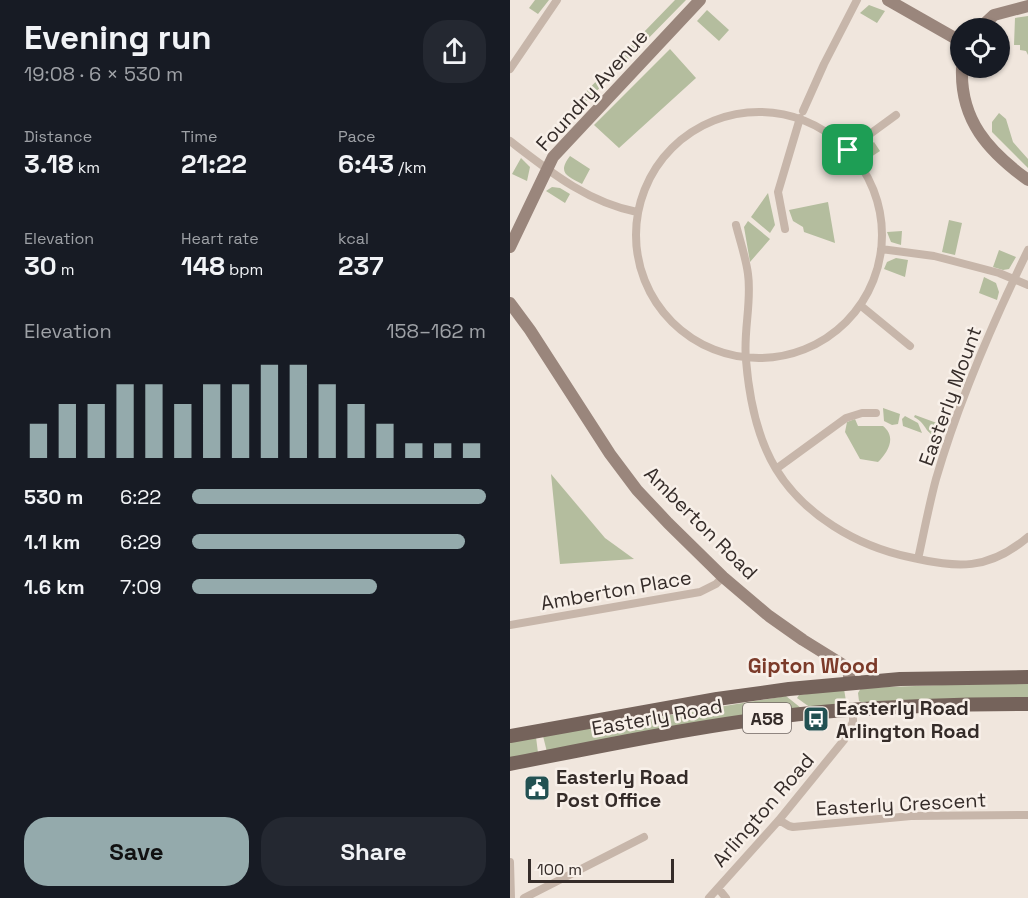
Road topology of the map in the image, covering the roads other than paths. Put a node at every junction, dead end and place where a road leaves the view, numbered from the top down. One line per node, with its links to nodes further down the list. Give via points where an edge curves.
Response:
1 (557, 0): 8 (street)
2 (700, 0): 14 (street, Foundry Avenue, via 553,157)
3 (857, 0): 10 (street)
4 (888, 0): 7 (street)
5 (1028, 6): 6 (street)
6 (991, 18)
7 (950, 35)
8 (510, 69)
9 (962, 78): 15 (street, via 965,102 975,126 999,158)
10 (801, 114): 13 (street); 16 (street, via 758,111 716,118 679,140 651,172); 18 (street, via 778,192)
11 (896, 116): 13 (street)
12 (510, 141): 14 (street)
13 (848, 150): 20 (street, via 876,196)
14 (547, 169): 16 (street, via 614,207); 19 (street, Foundry Avenue)
15 (1028, 180)
16 (637, 212): 27 (street, via 636,252 648,291 673,324 706,347)
17 (736, 225): 27 (street, via 748,275)
18 (785, 229)
19 (510, 247)
20 (881, 249): 22 (street, via 933,256); 25 (street, via 874,278)
21 (1028, 250): 22 (street, Easterly Mount)
22 (1014, 279): 23 (street); 31 (street, Easterly Mount, via 954,426)
23 (1028, 285)
24 (510, 303): 32 (street, Amberton Road, via 637,490)
25 (860, 305): 26 (street); 27 (street, via 837,330 810,347 778,356)
26 (910, 346)
27 (746, 357): 29 (street, via 753,412)
28 (876, 413): 29 (street, via 846,418)
29 (776, 469): 31 (street, via 810,508 833,526 890,553)
30 (1028, 537): 31 (street, via 999,558 981,563 964,565)
31 (918, 559)
32 (723, 577): 33 (street, Amberton Place, via 700,592); 35 (street, Amberton Road, via 769,616 845,666)
33 (510, 625)
34 (1028, 677): 35 (main road, Easterly Road / A58)
35 (850, 682): 38 (main road, Easterly Road / A58, via 717,699)
36 (1028, 704): 37 (main road, Easterly Road / A58, via 938,704)
37 (853, 710): 39 (main road, Easterly Road / A58, via 720,725); 41 (street, Arlington Road, via 853,722 844,740)
38 (510, 736)
39 (510, 764)
40 (1028, 815): 41 (street, Easterly Crescent, via 911,816 794,827)
41 (779, 820): 44 (street, Arlington Road)
42 (644, 837): 46 (street)
43 (510, 862): 45 (street)
44 (718, 888): 47 (street, Arlington Road); 48 (street)
45 (511, 898)
46 (524, 898)
47 (709, 898)
48 (726, 898)

